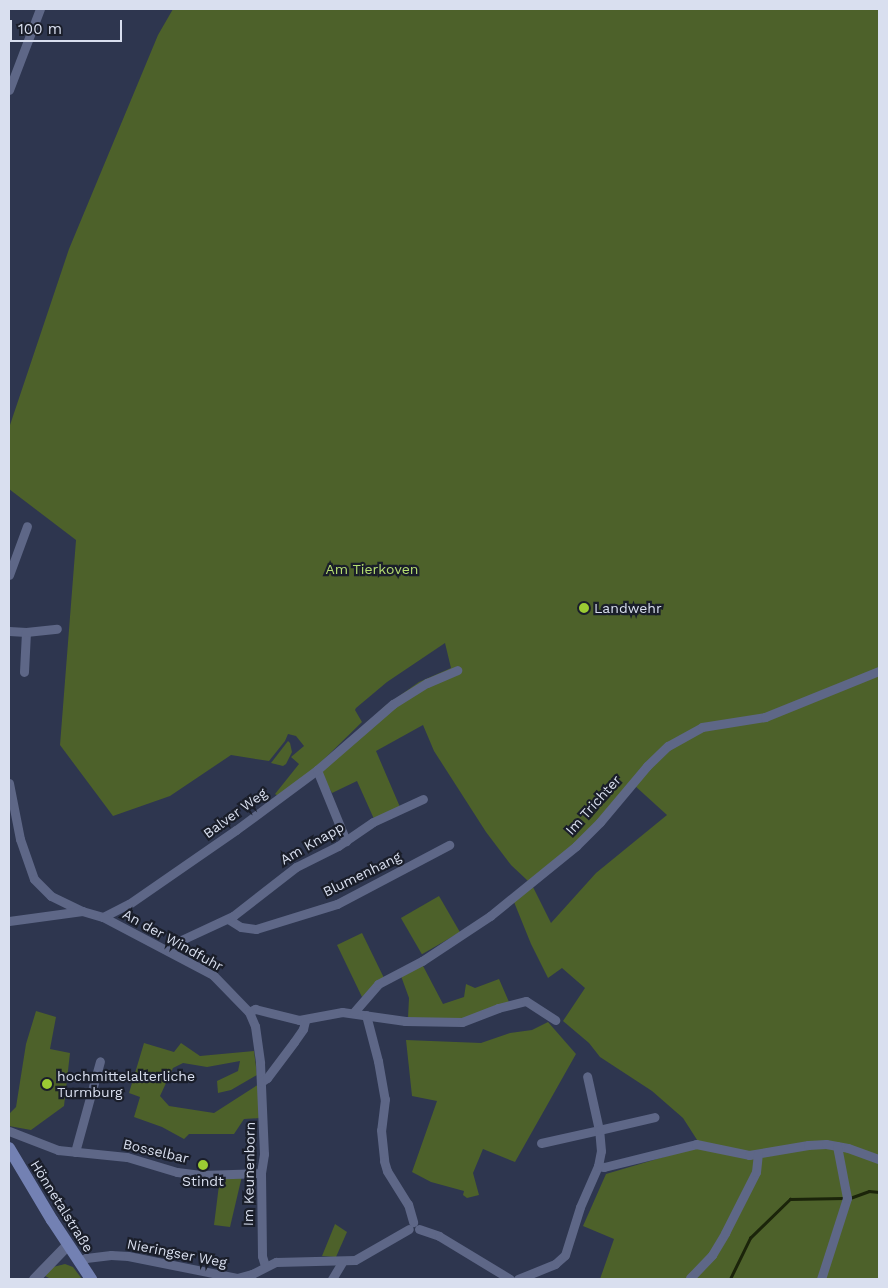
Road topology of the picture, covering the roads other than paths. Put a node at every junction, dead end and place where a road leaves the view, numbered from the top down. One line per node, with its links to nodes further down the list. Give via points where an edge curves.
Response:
1 (40, 9): 2 (street)
2 (9, 90)
3 (27, 526): 4 (street)
4 (9, 575)
5 (57, 629): 7 (street)
6 (9, 631): 7 (street)
7 (26, 632): 10 (street)
8 (457, 670): 11 (street, Balver Weg, via 392,704)
9 (879, 671): 22 (street, Im Trichter, via 765,717 702,727 668,746 576,846 490,916 422,961 378,984)
10 (24, 672)
11 (317, 770): 14 (street); 17 (street, Balver Weg, via 150,890)
12 (9, 783): 16 (street, via 20,840 34,879 51,896)
13 (423, 799): 14 (street, Am Knapp, via 373,822)
14 (346, 840): 18 (street, Am Knapp, via 292,869)
15 (449, 845): 18 (street, Blumenhang, via 362,893 328,907 256,929 241,927)
16 (82, 911): 17 (street); 19 (street)
17 (103, 916): 20 (street, An der Windfuhr)
18 (228, 919): 20 (street, Am Knapp, via 178,942)
19 (9, 921)
20 (170, 951): 21 (street, An der Windfuhr, via 213,975)
21 (249, 1012): 24 (street, via 255,1009); 26 (street, An der Windfuhr)
22 (354, 1012): 23 (street); 24 (street)
23 (366, 1015): 25 (street, via 405,1021 462,1022 526,1001); 41 (street, via 385,1099 381,1130 384,1161 408,1204)
24 (305, 1020): 29 (street, via 294,1042)
25 (555, 1020)
26 (258, 1048): 29 (street, Im Keunenborn)
27 (100, 1061): 36 (street)
28 (587, 1076): 32 (street)
29 (261, 1082): 40 (street, Im Keunenborn, via 264,1154)
30 (655, 1117): 32 (street)
31 (9, 1130): 36 (street, Bosselbar, via 58,1150)
32 (599, 1130): 33 (street); 39 (street, via 601,1151)
33 (542, 1143)
34 (837, 1146): 37 (street, via 808,1145); 38 (street); 52 (street, via 847,1198)
35 (9, 1148): 42 (main road, Hönnetalstraße)
36 (75, 1152): 40 (street, Bosselbar, via 127,1157 188,1174)
37 (758, 1154): 39 (street, via 738,1154 696,1144); 46 (street, via 756,1172 726,1233 712,1255)
38 (879, 1159)
39 (598, 1166): 51 (street, via 580,1207 565,1255 554,1264)
40 (261, 1173): 45 (street, Im Keunenborn, via 262,1256)
41 (414, 1226): 43 (street, Nieringser Weg, via 355,1260); 50 (street, via 439,1236)
42 (67, 1245): 44 (main road, Hönnetalstraße); 47 (street)
43 (343, 1261): 45 (street, Nieringser Weg, via 276,1262); 49 (street)
44 (79, 1262): 45 (street, Nieringser Weg, via 95,1257 128,1256 237,1278); 48 (main road, Hönnetalstraße)
45 (265, 1266)
46 (690, 1278)
47 (34, 1279)
48 (90, 1279)
49 (332, 1279)
50 (510, 1279)
51 (518, 1279)
52 (821, 1279)

